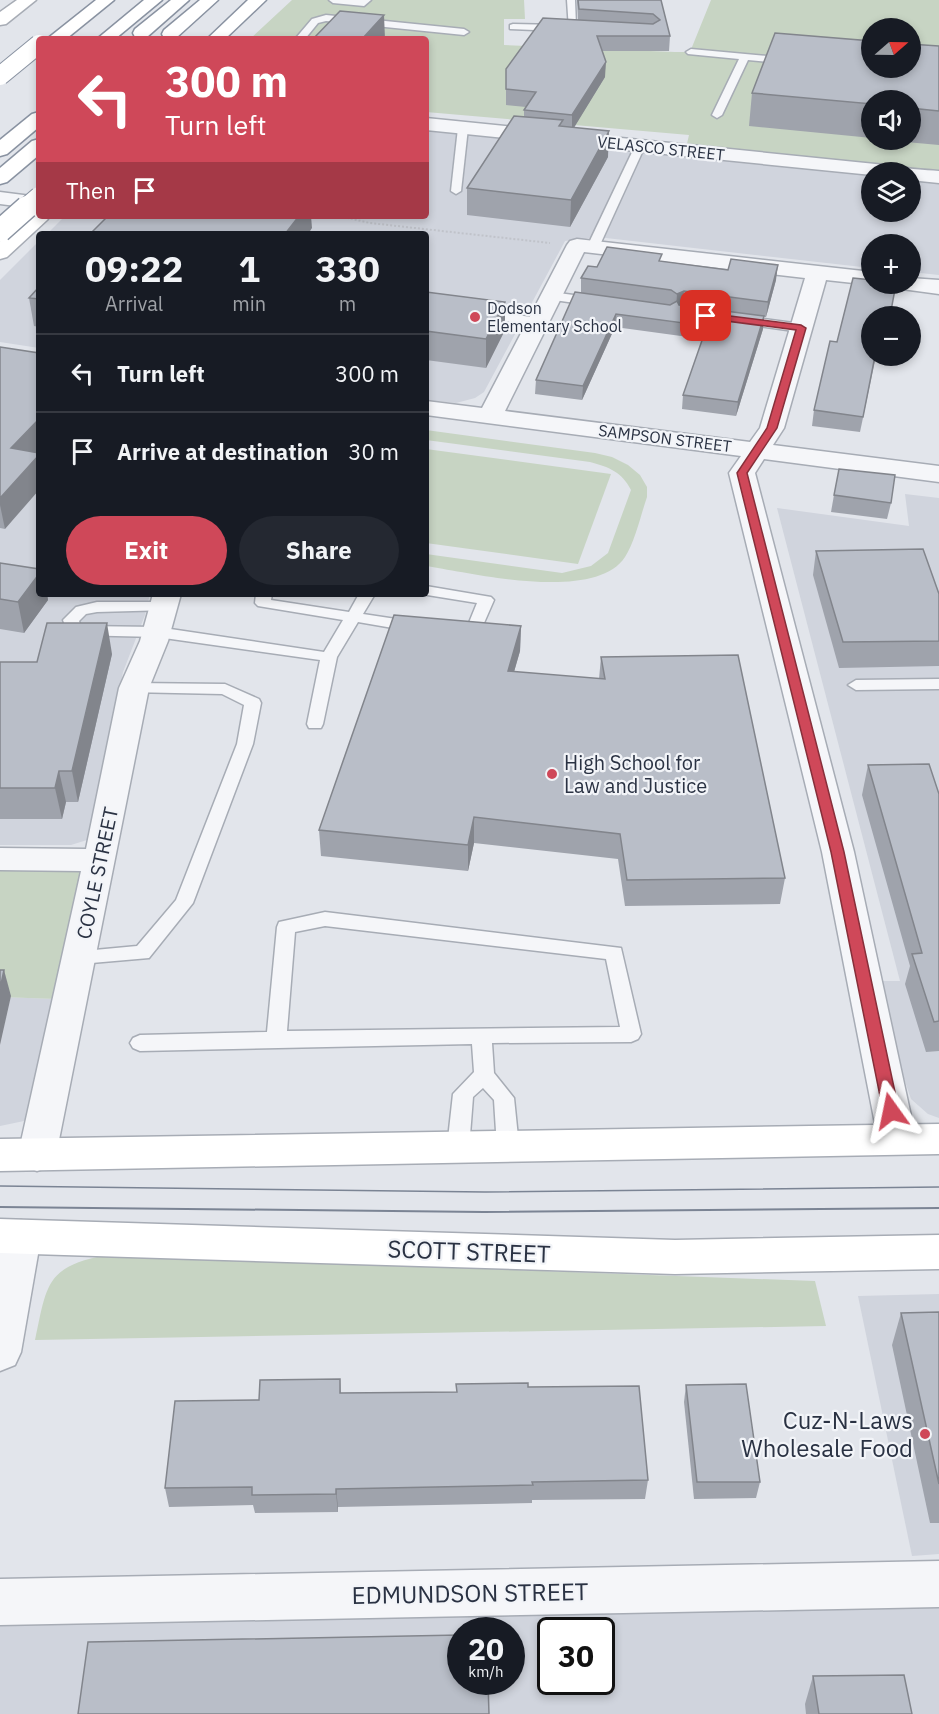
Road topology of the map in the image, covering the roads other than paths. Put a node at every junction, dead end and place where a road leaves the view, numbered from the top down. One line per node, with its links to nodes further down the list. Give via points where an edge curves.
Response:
1 (28, 0): 12 (main road)
2 (92, 0): 17 (main road)
3 (106, 0): 18 (main road)
4 (154, 0): 19 (main road)
5 (181, 0): 20 (main road)
6 (210, 0): 21 (main road)
7 (258, 0): 22 (main road)
8 (264, 0): 23 (main road)
9 (333, 0): 10 (lane)
10 (367, 0)
11 (571, 0): 14 (lane)
12 (0, 20)
13 (513, 27): 14 (lane)
14 (572, 28): 15 (lane)
15 (595, 30)
16 (464, 32): 24 (lane, via 326,18 315,21)
17 (49, 36)
18 (59, 36)
19 (109, 36)
20 (138, 36)
21 (168, 36)
22 (218, 36)
23 (223, 36)
24 (302, 36)
25 (36, 47): 30 (main road, bridge)
26 (691, 52): 28 (lane)
27 (36, 53): 30 (main road, bridge)
28 (745, 57): 29 (lane); 31 (lane)
29 (802, 62)
30 (0, 78)
31 (717, 115)
32 (36, 120): 37 (main road)
33 (429, 124): 34 (street, VELASCO STREET)
34 (463, 128): 35 (street, VELASCO STREET); 42 (lane)
35 (640, 146): 38 (street, VELASCO STREET); 48 (lane)
36 (36, 148): 41 (main road)
37 (0, 150)
38 (861, 169)
39 (921, 175): 40 (street)
40 (939, 177)
41 (0, 178)
42 (456, 191)
43 (0, 198): 45 (street)
44 (36, 199): 47 (main road, bridge)
45 (36, 203)
46 (37, 219): 49 (main road)
47 (0, 231)
48 (585, 246): 50 (street); 54 (street)
49 (0, 253)
50 (817, 274): 51 (street); 59 (street)
51 (861, 278)
52 (921, 285): 53 (street)
53 (939, 286)
54 (551, 296): 55 (lane); 58 (street)
55 (610, 304)
56 (473, 312): 58 (lane)
57 (730, 319): 59 (lane)
58 (538, 322): 61 (street)
59 (801, 328): 62 (street, via 772,428)
60 (429, 408): 61 (street, SAMPSON STREET)
61 (491, 415): 62 (street, SAMPSON STREET)
62 (758, 450): 63 (street, SAMPSON STREET); 81 (street, via 742,473 838,852)
63 (939, 474)
64 (429, 591): 68 (lane, via 486,600 471,636)
65 (264, 597): 68 (lane, via 263,603)
66 (366, 597): 68 (lane)
67 (163, 611): 69 (lane); 72 (street, COYLE STREET)
68 (355, 618): 69 (lane)
69 (329, 657): 73 (lane)
70 (939, 684): 71 (lane)
71 (856, 685)
72 (134, 688): 75 (street, COYLE STREET); 76 (lane, via 225,689 253,703 246,744 184,903 142,953)
73 (315, 724)
74 (0, 859): 75 (street)
75 (100, 860): 76 (street, COYLE STREET)
76 (80, 957): 85 (street, COYLE STREET)
77 (481, 1036): 78 (lane); 78 (lane, via 631,1034 614,953 325,919 286,927); 80 (lane)
78 (276, 1039): 79 (lane)
79 (140, 1043)
80 (484, 1075): 83 (lane, via 463,1094); 84 (lane, via 504,1098)
81 (897, 1139): 82 (main road); 84 (main road)
82 (939, 1139)
83 (458, 1148): 84 (main road); 85 (main road)
84 (508, 1148)
85 (19, 1155)
86 (11, 1237): 87 (main road, SCOTT STREET, via 675,1257); 88 (street)
87 (939, 1252)
88 (0, 1352)
89 (939, 1584): 90 (street, EDMUNDSON STREET)
90 (0, 1602)

